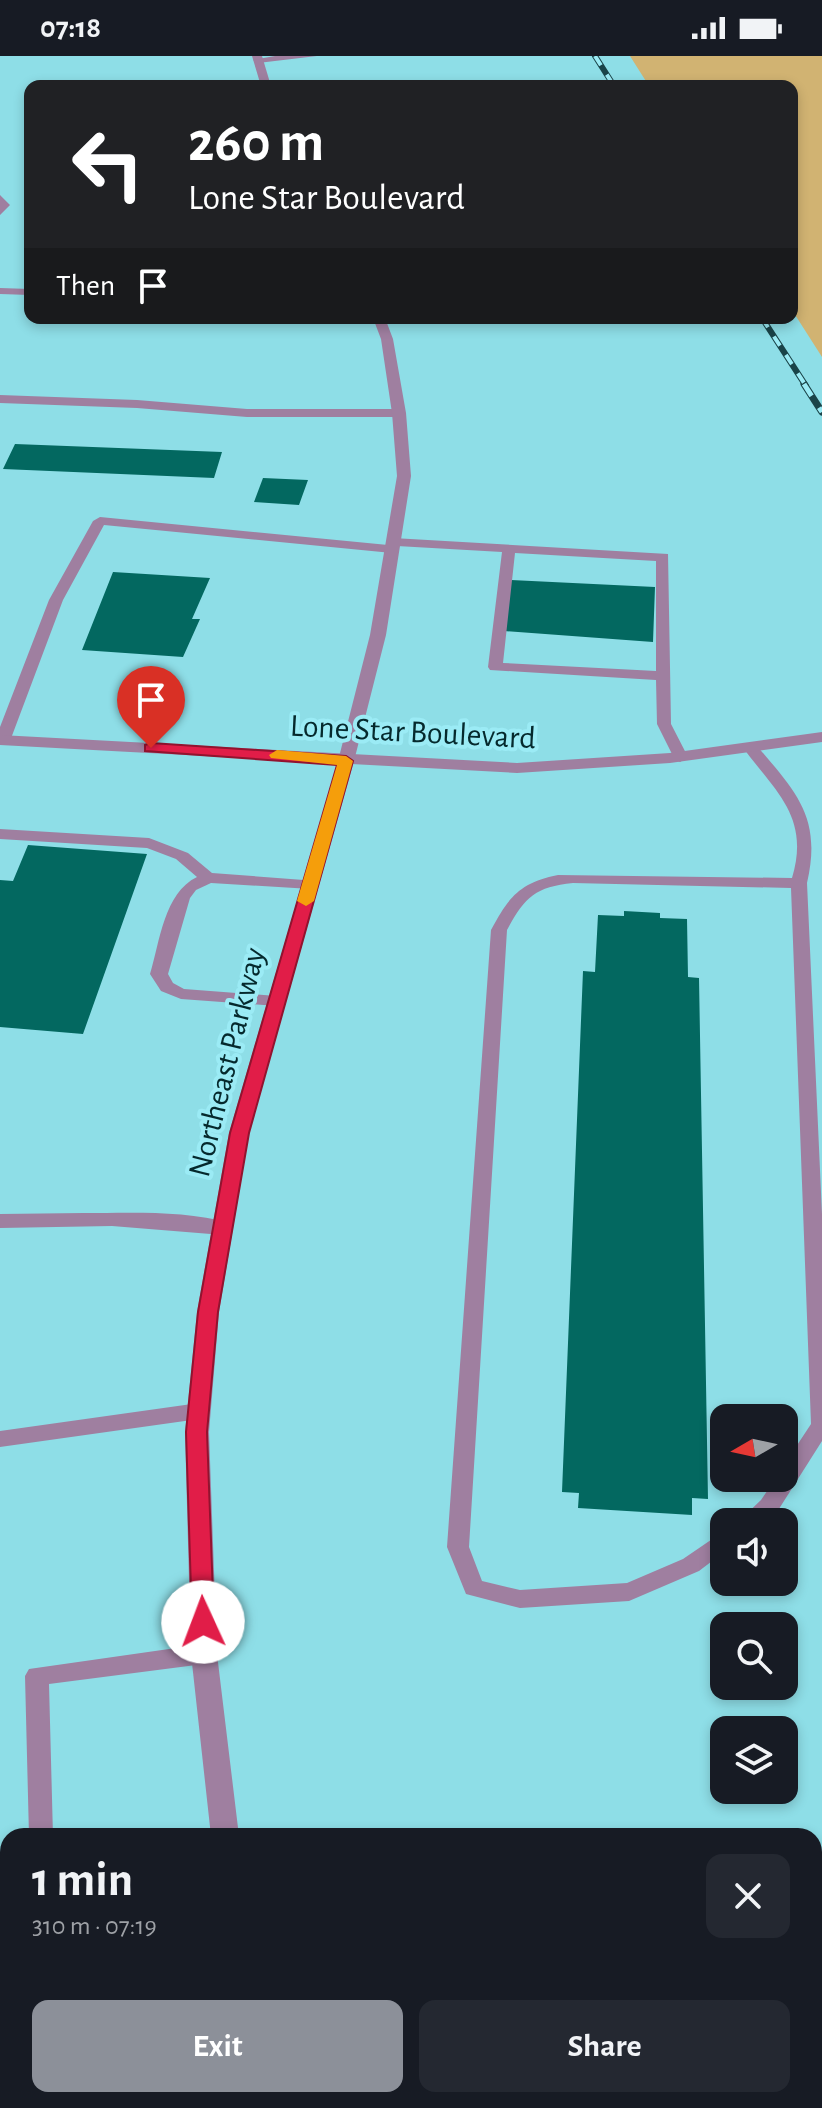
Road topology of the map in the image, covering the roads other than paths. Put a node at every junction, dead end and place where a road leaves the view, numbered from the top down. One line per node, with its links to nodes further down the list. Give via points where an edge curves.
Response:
1 (312, 56): 2 (lane)
2 (258, 58): 3 (street)
3 (264, 80)
4 (0, 198): 5 (lane, via 5,205)
5 (0, 212)
6 (0, 291): 7 (lane)
7 (24, 292)
8 (381, 324): 10 (street, Northeast Parkway)
9 (0, 399): 10 (lane, via 247,413)
10 (399, 413): 11 (street, Northeast Parkway, via 404,476)
11 (392, 546): 12 (lane); 15 (lane, via 100,521 56,600); 18 (street, Northeast Parkway, via 378,635)
12 (509, 549): 13 (lane, via 663,557); 13 (lane, via 495,667)
13 (664, 676): 17 (lane, via 664,724)
14 (822, 737): 16 (street, Lone Star Boulevard)
15 (1, 740): 18 (street, Lone Star Boulevard)
16 (752, 749): 17 (street, Lone Star Boulevard); 21 (lane, via 803,821 807,847)
17 (680, 757): 18 (street, Lone Star Boulevard, via 517,768)
18 (346, 761): 22 (street, Northeast Parkway)
19 (0, 834): 20 (lane, via 149,843 182,856)
20 (208, 878): 22 (lane); 23 (lane, via 182,897 159,974 167,987 181,994)
21 (799, 883): 28 (lane, via 821,1425); 29 (lane, via 542,881 517,897 499,930 458,1547 474,1588 520,1599 629,1592 691,1565)
22 (311, 884): 23 (street, Northeast Parkway)
23 (277, 1001): 25 (street, Northeast Parkway, via 239,1133)
24 (0, 1221): 25 (lane, via 170,1221)
25 (223, 1228): 26 (street, Northeast Parkway)
26 (199, 1411): 27 (lane); 30 (street, Northeast Parkway)
27 (0, 1439)
28 (766, 1508)
29 (710, 1551)
30 (204, 1654): 31 (lane, via 37,1676); 32 (street, Northeast Parkway)
31 (41, 1828)
32 (224, 1828)

